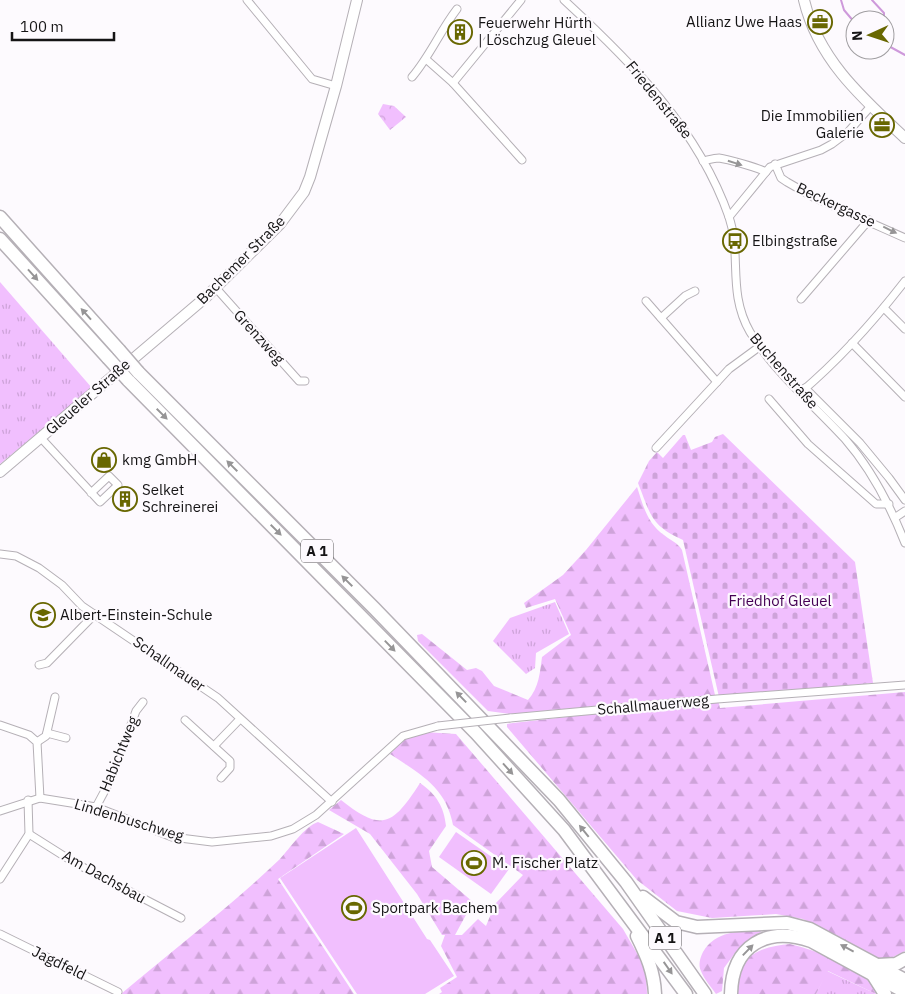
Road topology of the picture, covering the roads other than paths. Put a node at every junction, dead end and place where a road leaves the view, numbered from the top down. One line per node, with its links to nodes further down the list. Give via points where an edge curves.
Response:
1 (247, 0): 10 (street, via 312,79)
2 (357, 0): 10 (street, Bachemer Straße)
3 (521, 0): 9 (street)
4 (564, 0): 14 (street, Friedenstraße, via 657,93 682,125)
5 (804, 0): 11 (street, via 818,41 838,70)
6 (457, 9): 7 (street)
7 (427, 60): 8 (street); 9 (street)
8 (412, 77)
9 (453, 83): 13 (street)
10 (336, 86): 23 (street, Bachemer Straße, via 304,192 280,224)
11 (871, 106): 12 (street); 15 (street, via 848,132 832,144)
12 (905, 138)
13 (522, 160)
14 (703, 161): 16 (street, one-way to 16, via 721,158); 18 (street, Friedenstraße)
15 (775, 164): 16 (street); 19 (street, Beckergasse, via 781,178 787,182 815,198)
16 (766, 172): 18 (street)
17 (0, 217): 33 (highway, A 1, one-way to 17, bridge, via 119,350)
18 (729, 217): 31 (street, Buchenstraße, via 735,288 745,324)
19 (868, 220): 20 (street, Beckergasse, one-way to 20); 25 (street)
20 (905, 238)
21 (0, 239): 33 (highway, A 1, one-way to 33, bridge, via 108,358)
22 (905, 281): 27 (street)
23 (215, 287): 32 (street, Bachemer Straße); 34 (street, Grenzweg, via 299,381)
24 (695, 291): 28 (street)
25 (801, 299)
26 (646, 301): 28 (street)
27 (884, 308): 29 (street); 30 (street)
28 (661, 318): 35 (street)
29 (905, 329)
30 (852, 343): 36 (street); 37 (street)
31 (759, 347): 35 (street, via 734,364); 36 (street, Buchenstraße)
32 (136, 355): 39 (street, Gleueler Straße)
33 (133, 376): 70 (highway, A 1, one-way to 33, via 559,800 495,732); 71 (highway, A 1, one-way to 71, via 476,733 564,830)
34 (305, 381)
35 (717, 382): 40 (street)
36 (803, 390): 43 (street, Buchenstraße, via 860,444); 44 (street, Buchenstraße, via 852,448)
37 (905, 397)
38 (769, 399): 44 (street, Buchenstraße, via 808,444 876,504)
39 (41, 438): 41 (street, Gleueler Straße); 42 (street, Gleueler Straße)
40 (656, 448)
41 (0, 472)
42 (91, 493)
43 (905, 500)
44 (890, 504): 46 (street, Buchenstraße)
45 (905, 511): 46 (street)
46 (896, 517): 47 (street, Buchenstraße)
47 (905, 543)
48 (0, 554): 49 (street, Schallmauer, via 16,556 39,568)
49 (95, 614): 50 (street, via 47,663); 54 (street, Schallmauer, via 218,698)
50 (39, 666)
51 (905, 684): 58 (street, Schallmauerweg, bridge, via 510,718 438,726)
52 (55, 696): 57 (street)
53 (143, 702): 66 (street, Habichtweg, via 136,711 111,779)
54 (240, 719): 61 (street); 65 (street, Schallmauer)
55 (185, 720): 61 (street)
56 (0, 725): 60 (street, via 28,735)
57 (46, 733): 59 (street); 60 (street)
58 (403, 736): 65 (street, Lindenbuschweg)
59 (66, 738)
60 (37, 742): 63 (street)
61 (214, 746): 62 (street, via 230,761 230,768)
62 (221, 778)
63 (40, 798): 64 (street, Lindenbuschweg); 66 (street, Lindenbuschweg)
64 (28, 800): 67 (street, Lindenbuschweg); 68 (street)
65 (332, 802): 66 (street, Lindenbuschweg, via 293,830 248,840 212,842 172,837)
66 (96, 807)
67 (0, 811)
68 (29, 834): 69 (street); 72 (street, Am Dachsbau, via 74,863)
69 (0, 879)
70 (626, 882): 75 (highway, one-way to 70, via 810,929 788,923 718,928 676,922); 81 (highway, A 1)
71 (619, 901): 79 (highway, via 650,962); 80 (highway, A 1, one-way to 80)
72 (181, 918)
73 (0, 934): 77 (street, Jagdfeld)
74 (905, 960): 75 (highway)
75 (875, 969): 76 (highway); 78 (highway); 82 (highway, one-way to 75, via 731,980 743,954 754,943 767,937 797,936); 83 (highway)
76 (905, 980)
77 (118, 992)
78 (905, 992)
79 (655, 994)
80 (686, 994)
81 (704, 994)
82 (731, 994)
83 (885, 994)

